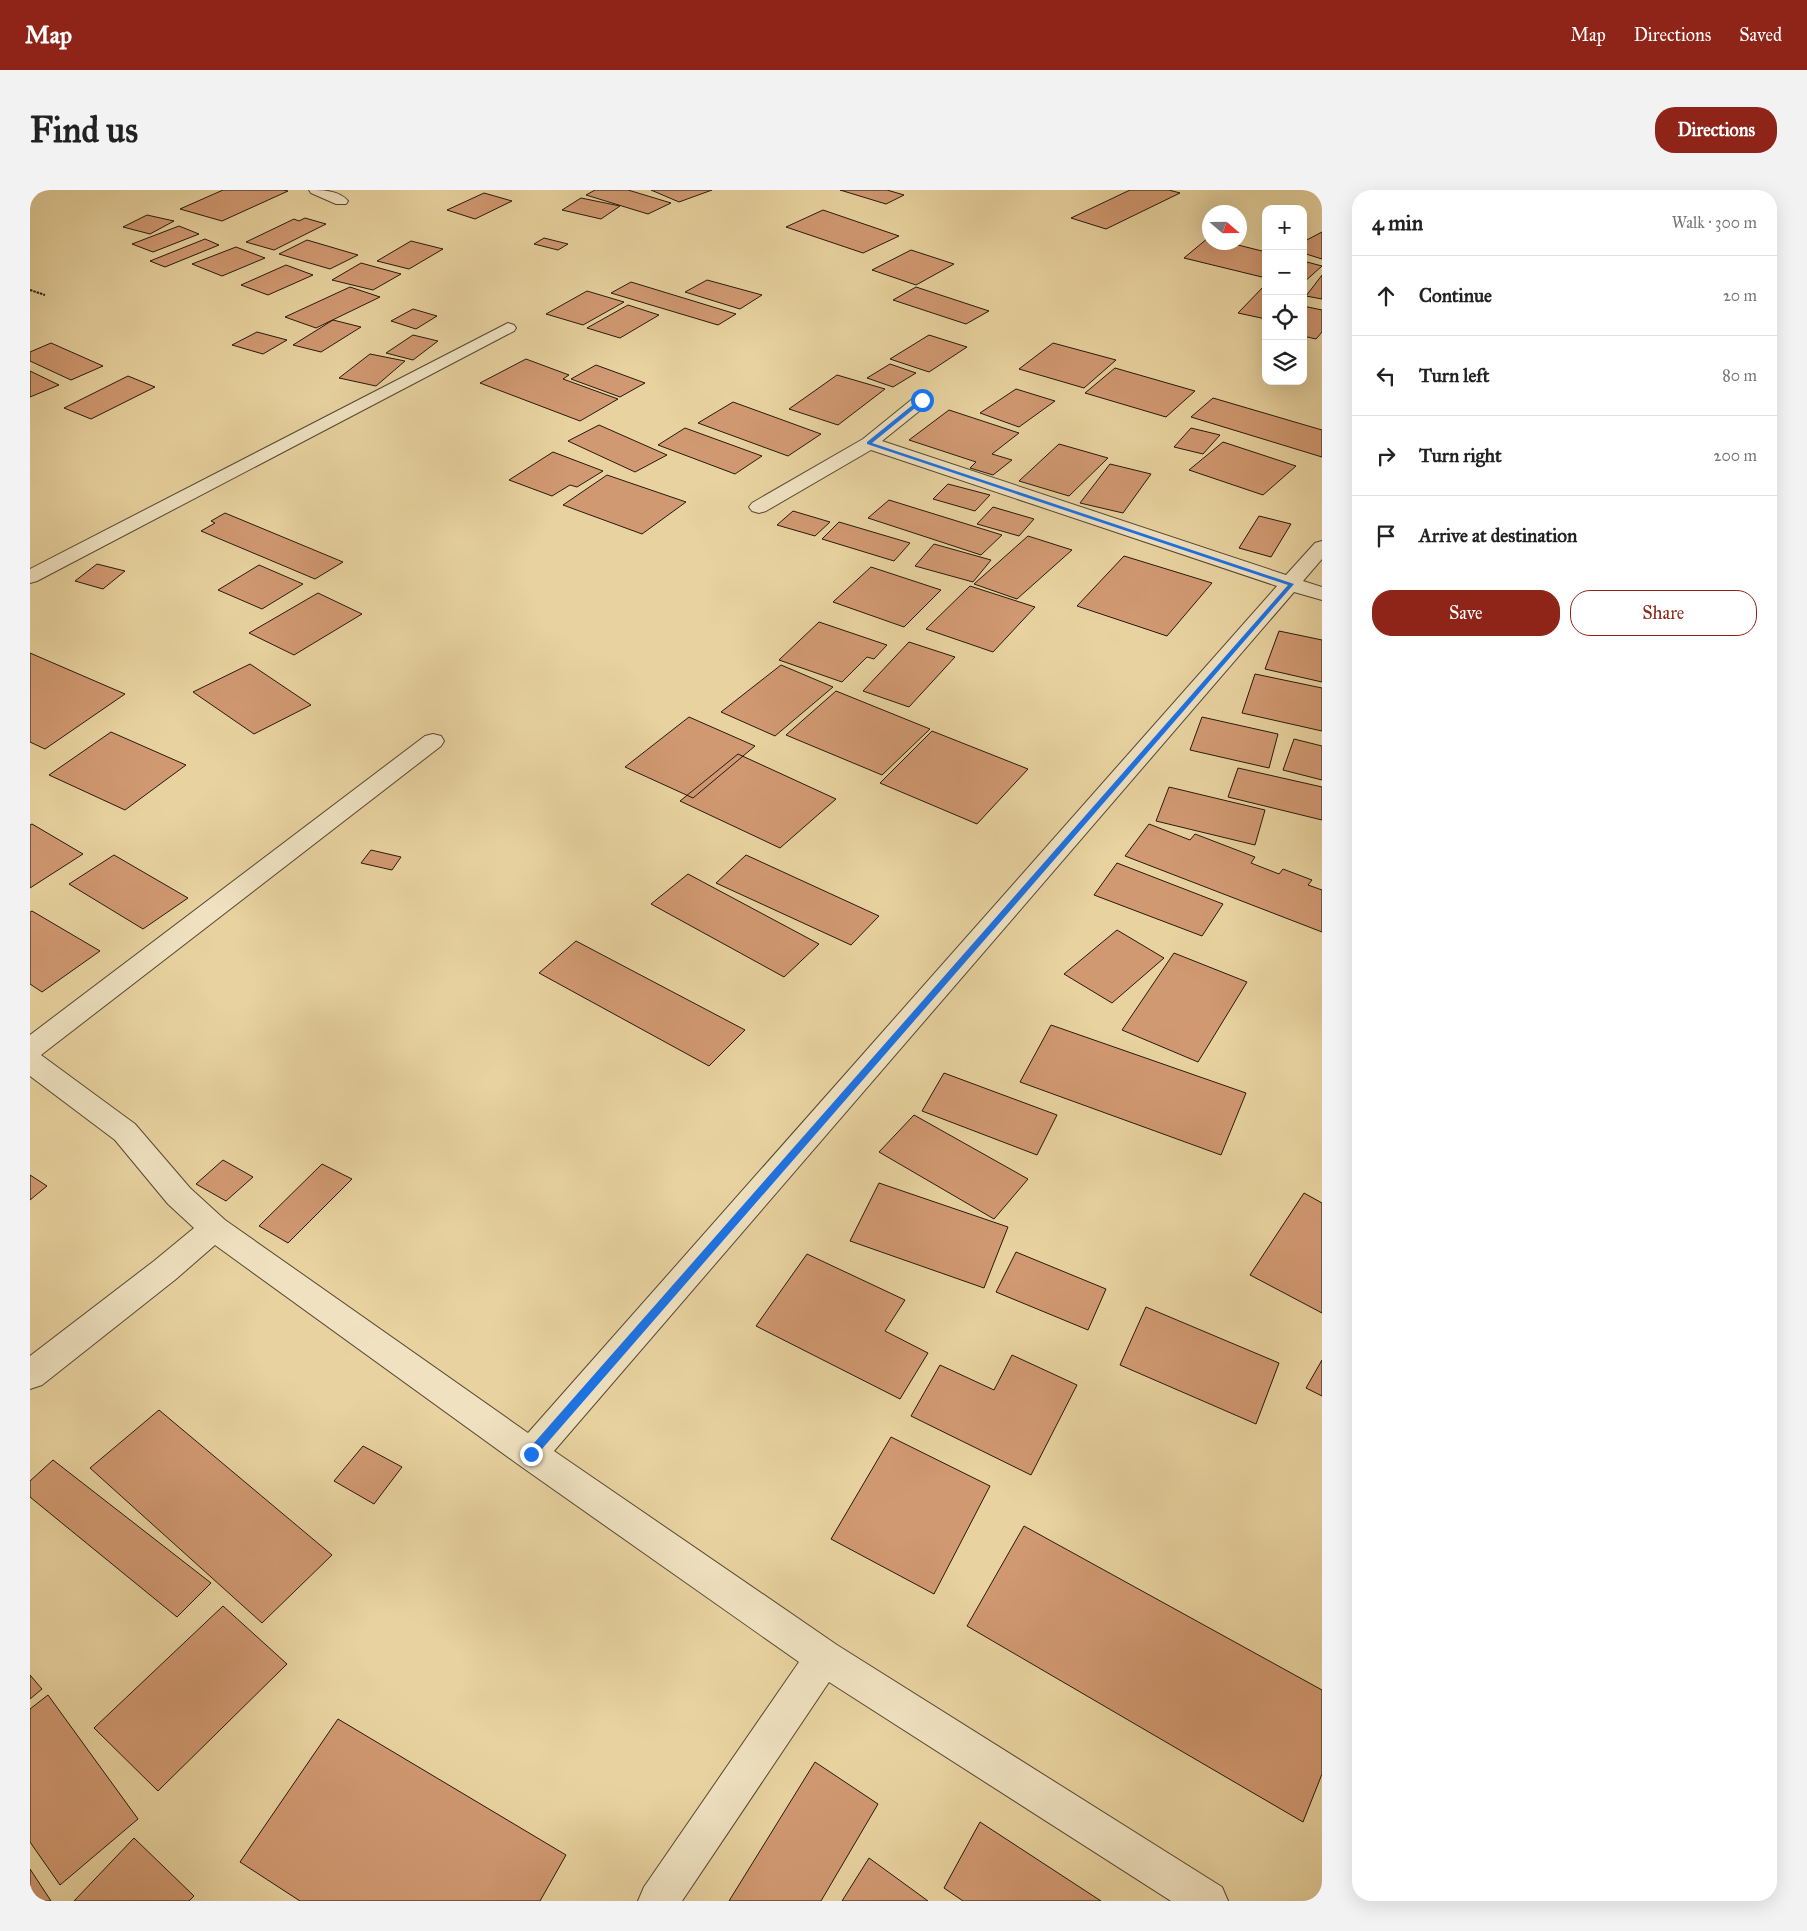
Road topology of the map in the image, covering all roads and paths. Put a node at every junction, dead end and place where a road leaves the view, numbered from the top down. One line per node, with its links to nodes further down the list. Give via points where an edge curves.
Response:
1 (316, 190): 2 (street)
2 (341, 201)
3 (30, 290): 4 (path)
4 (45, 295)
5 (508, 328): 10 (street)
6 (922, 400): 7 (street)
7 (868, 443): 8 (street); 11 (street)
8 (759, 507)
9 (1322, 547): 11 (street)
10 (30, 577)
11 (1291, 584): 12 (street); 18 (street)
12 (1322, 594)
13 (433, 741): 14 (street)
14 (30, 1049)
15 (30, 1062): 16 (street, via 125,1132 179,1196)
16 (214, 1228): 17 (street); 18 (street)
17 (30, 1375)
18 (531, 1454): 19 (street)
19 (824, 1658): 20 (street); 21 (street)
20 (658, 1901)
21 (1208, 1901)

